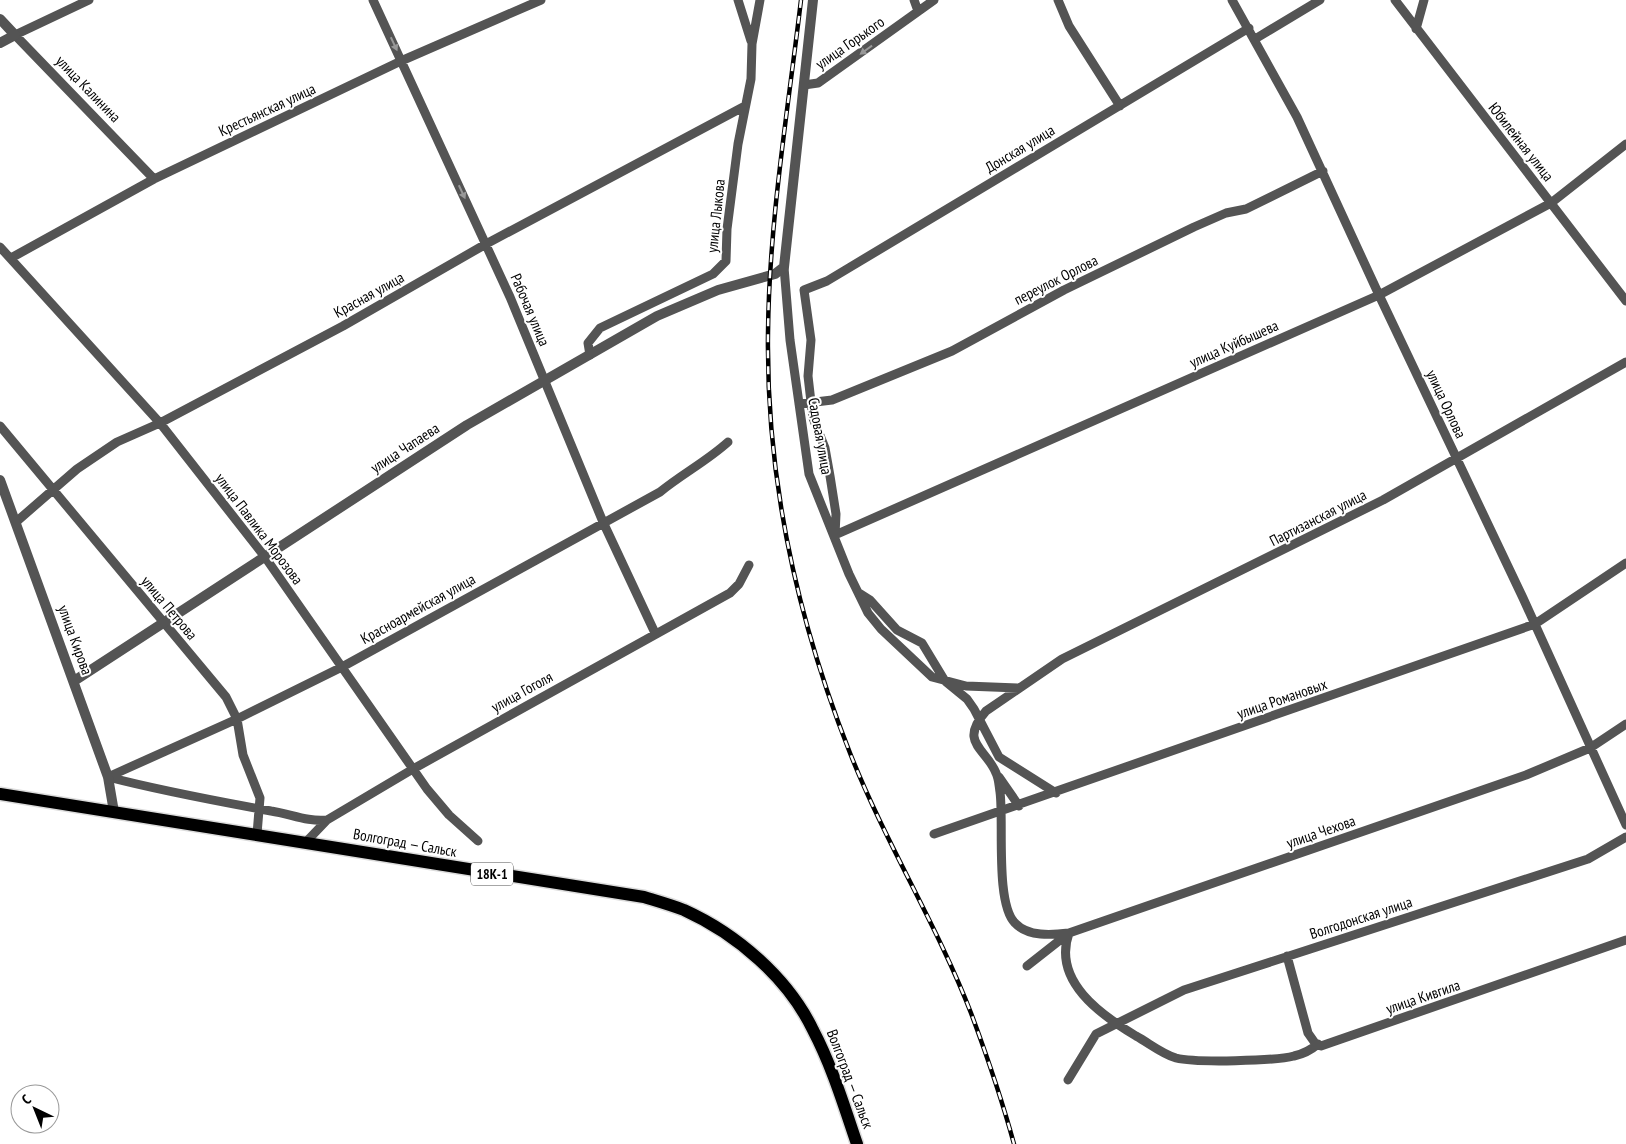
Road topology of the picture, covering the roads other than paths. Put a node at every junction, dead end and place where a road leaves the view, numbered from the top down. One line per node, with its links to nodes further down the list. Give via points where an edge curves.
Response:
1 (89, 0): 18 (street)
2 (373, 0): 22 (street, Рабочая улица, one-way to 22)
3 (541, 0): 22 (street, Крестьянская улица)
4 (738, 0): 21 (street)
5 (760, 0): 21 (street, улица Лыкова)
6 (813, 0): 23 (street, Садовая улица)
7 (914, 0): 14 (street)
8 (934, 0): 14 (street, улица Горького)
9 (1058, 0): 25 (street, via 1072,32)
10 (1232, 0): 16 (street, улица Орлова)
11 (1320, 0): 19 (street)
12 (1395, 0): 17 (street, Юбилейная улица)
13 (1424, 0): 17 (street)
14 (918, 11): 23 (street, улица Горького, one-way to 23, via 818,83)
15 (0, 19): 18 (street, улица Калинина)
16 (1249, 28): 19 (street, улица Орлова); 25 (street, Донская улица)
17 (1416, 29): 29 (street, Юбилейная улица)
18 (15, 35): 20 (street); 28 (street, улица Калинина)
19 (1255, 38): 27 (street, улица Орлова)
20 (0, 42)
21 (752, 44): 24 (street, улица Лыкова, via 751,79)
22 (401, 61): 28 (street, Крестьянская улица); 30 (street, Рабочая улица, one-way to 30)
23 (804, 84): 33 (street, Садовая улица)
24 (745, 106): 30 (street, Красная улица); 37 (street, улица Лыкова, via 727,229 726,261 713,274 600,328 588,343)
25 (1120, 106): 34 (street, Донская улица, via 828,281)
26 (1626, 144): 29 (street, улица Куйбышева)
27 (1323, 171): 35 (street, улица Орлова); 40 (street, переулок Орлова, via 1246,209 1194,227 1064,290 952,351 832,400)
28 (154, 178): 32 (street, Крестьянская улица)
29 (1551, 203): 35 (street, улица Куйбышева); 36 (street, Юбилейная улица)
30 (486, 244): 39 (street, Рабочая улица); 42 (street, Красная улица, via 343,326)
31 (0, 247): 32 (street, улица Павлика Морозова)
32 (11, 258): 42 (street, улица Павлика Морозова)
33 (784, 267): 37 (street, улица Чапаева, via 657,316); 41 (street, Садовая улица)
34 (804, 290): 40 (street, Садовая улица, via 811,340 808,376)
35 (1379, 295): 45 (street, улица Орлова); 50 (street, улица Куйбышева)
36 (1626, 301)
37 (590, 355): 39 (street, улица Чапаева)
38 (1626, 362): 45 (street, Партизанская улица)
39 (545, 381): 49 (street, Рабочая улица); 51 (street, улица Чапаева, via 467,425)
40 (811, 402): 41 (street, переулок Орлова); 50 (street, Садовая улица, via 830,476 836,514)
41 (799, 404): 50 (street, Садовая улица, via 810,474)
42 (160, 423): 47 (street, Красная улица, via 117,442 76,469); 51 (street, улица Павлика Морозова)
43 (0, 426): 47 (street, улица Петрова)
44 (728, 442): 49 (street, Красноармейская улица, via 660,492)
45 (1456, 458): 56 (street, улица Орлова); 61 (street, Партизанская улица, via 1304,541 1062,659)
46 (0, 480): 48 (street, улица Кирова)
47 (54, 489): 48 (street, Красная улица); 55 (street, улица Петрова)
48 (16, 522): 59 (street, улица Кирова)
49 (603, 522): 57 (street, Рабочая улица); 58 (street, Красноармейская улица)
50 (834, 536): 54 (street)
51 (265, 557): 55 (street, улица Чапаева); 58 (street, улица Павлика Морозова)
52 (1626, 563): 56 (street, улица Романовых)
53 (748, 565): 57 (street, улица Гоголя, via 730,593)
54 (857, 591): 60 (street, via 870,600 897,630 922,643); 60 (street, via 868,613 882,629 932,677)
55 (164, 624): 59 (street, улица Чапаева); 62 (street, улица Петрова, via 226,697)
56 (1535, 624): 65 (street, улица Орлова); 69 (street, улица Романовых)
57 (655, 633): 66 (street, улица Гоголя)
58 (342, 667): 62 (street, Красноармейская улица); 66 (street, улица Павлика Морозова)
59 (74, 681): 68 (street, улица Кирова)
60 (945, 681): 61 (street, via 966,686); 63 (street, via 967,699)
61 (1018, 688): 63 (street, Партизанская улица)
62 (237, 719): 68 (street, Красноармейская улица); 72 (street, улица Петрова, via 243,755 260,798)
63 (979, 719): 67 (street, via 974,738); 69 (street, via 999,757)
64 (1626, 724): 65 (street, улица Чехова)
65 (1590, 748): 76 (street, улица Орлова); 82 (street, улица Чехова, via 1526,775)
66 (413, 770): 75 (street, улица Гоголя); 80 (street, улица Павлика Морозова, via 437,802)
67 (997, 773): 71 (street); 74 (street)
68 (108, 777): 72 (street); 73 (street, улица Кирова)
69 (1056, 793): 71 (street, улица Романовых)
70 (0, 794): 73 (main road, Волгоград — Сальск / 18К-1)
71 (1019, 806): 74 (street, улица Романовых)
72 (260, 809): 75 (street, via 308,820); 77 (street, улица Петрова)
73 (114, 812): 77 (main road, Волгоград — Сальск / 18К-1)
74 (1003, 812): 78 (street, улица Романовых); 82 (street, via 1003,886 1011,919 1021,929 1032,933)
75 (327, 820): 81 (street, улица Гоголя)
76 (1626, 825)
77 (257, 834): 81 (main road, Волгоград — Сальск / 18К-1)
78 (934, 834)
79 (1626, 837): 84 (street, Волгодонская улица, via 1588,859)
80 (478, 841)
81 (305, 843): 89 (main road, Волгоград — Сальск / 18К-1, via 644,897 684,910 717,928 753,955 799,1006 826,1056)
82 (1069, 933): 85 (street, улица Чехова); 86 (street, улица Кивгила, via 1065,952 1071,973 1085,999)
83 (1626, 940): 87 (street, улица Кивгила, via 1326,1045)
84 (1287, 956): 86 (street, Волгодонская улица, via 1184,990); 87 (street, via 1308,1033)
85 (1027, 966)
86 (1110, 1026): 87 (street, улица Кивгила, via 1168,1055 1190,1060 1294,1057); 88 (street, Волгодонская улица, via 1096,1034 1089,1043)
87 (1318, 1044)
88 (1068, 1080)
89 (857, 1144)

